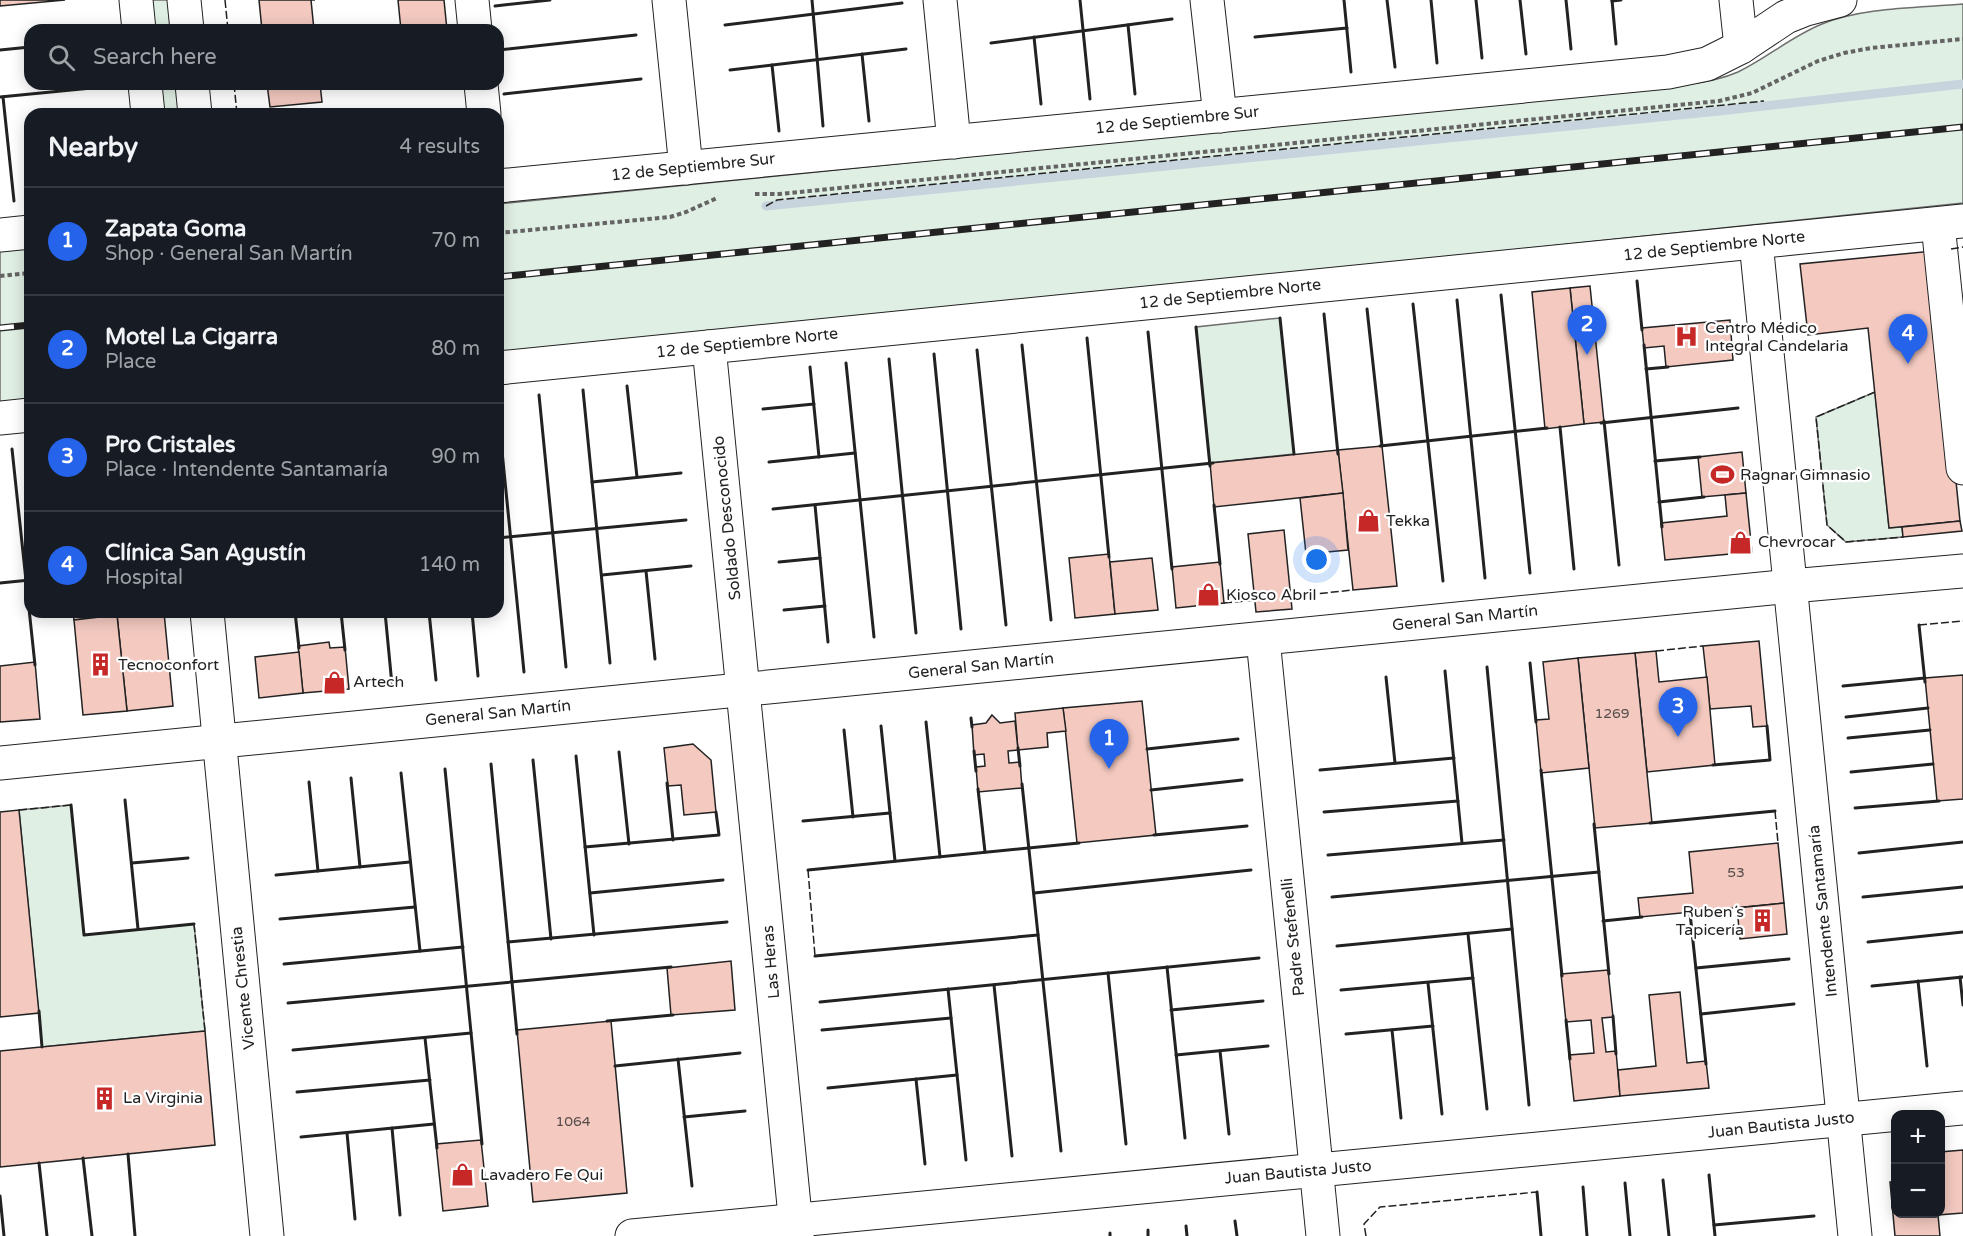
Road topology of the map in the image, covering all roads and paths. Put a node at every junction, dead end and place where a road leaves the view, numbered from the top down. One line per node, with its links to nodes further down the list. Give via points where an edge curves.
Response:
1 (136, 0): 9 (street)
2 (184, 0): 10 (street)
3 (472, 0): 11 (street)
4 (669, 0): 21 (street)
5 (940, 0): 20 (street)
6 (1207, 0): 19 (street)
7 (1736, 0): 12 (street)
8 (1840, 0): 12 (street, 12 de Septiembre Sur, via 1786,17)
9 (138, 24)
10 (186, 24)
11 (474, 24)
12 (1741, 47): 19 (street, 12 de Septiembre Sur, via 1707,64 1668,72)
13 (146, 90): 16 (street)
14 (193, 90): 17 (street)
15 (482, 90): 18 (street)
16 (147, 108)
17 (194, 108)
18 (483, 108)
19 (1220, 116): 20 (street, 12 de Septiembre Sur)
20 (954, 142): 21 (street, 12 de Septiembre Sur)
21 (686, 168): 22 (street, 12 de Septiembre Sur)
22 (504, 185)
23 (1950, 222): 26 (street, 12 de Septiembre Norte); 33 (street)
24 (24, 233): 25 (street)
25 (0, 235)
26 (1756, 242): 29 (street, 12 de Septiembre Norte); 35 (street, Intendente Santamaría)
27 (24, 274): 28 (path)
28 (0, 276)
29 (709, 347): 30 (street, 12 de Septiembre Norte); 38 (street, Soldado Desconocido)
30 (504, 367)
31 (24, 416): 32 (street)
32 (0, 418)
33 (1963, 468)
34 (1963, 571): 35 (street, General San Martín)
35 (1791, 586): 37 (street, General San Martín); 42 (street, Intendente Santamaría)
36 (208, 618): 39 (street, Vicente Chrestia)
37 (1263, 639): 38 (street, General San Martín); 43 (street, Padre Stefenelli)
38 (744, 689): 39 (street, General San Martín); 44 (street, Las Heras)
39 (219, 741): 40 (street, General San Martín); 45 (street, Vicente Chrestia)
40 (0, 763)
41 (1963, 1108): 42 (street, Juan Bautista Justo)
42 (1844, 1119): 43 (street, Juan Bautista Justo); 48 (street, Intendente Santamaría)
43 (1316, 1170): 44 (street, Juan Bautista Justo); 47 (street, Padre Stefenelli)
44 (796, 1228): 46 (street, Juan Bautista Justo)
45 (267, 1236)
46 (632, 1236)
47 (1323, 1236)
48 (1855, 1236)

